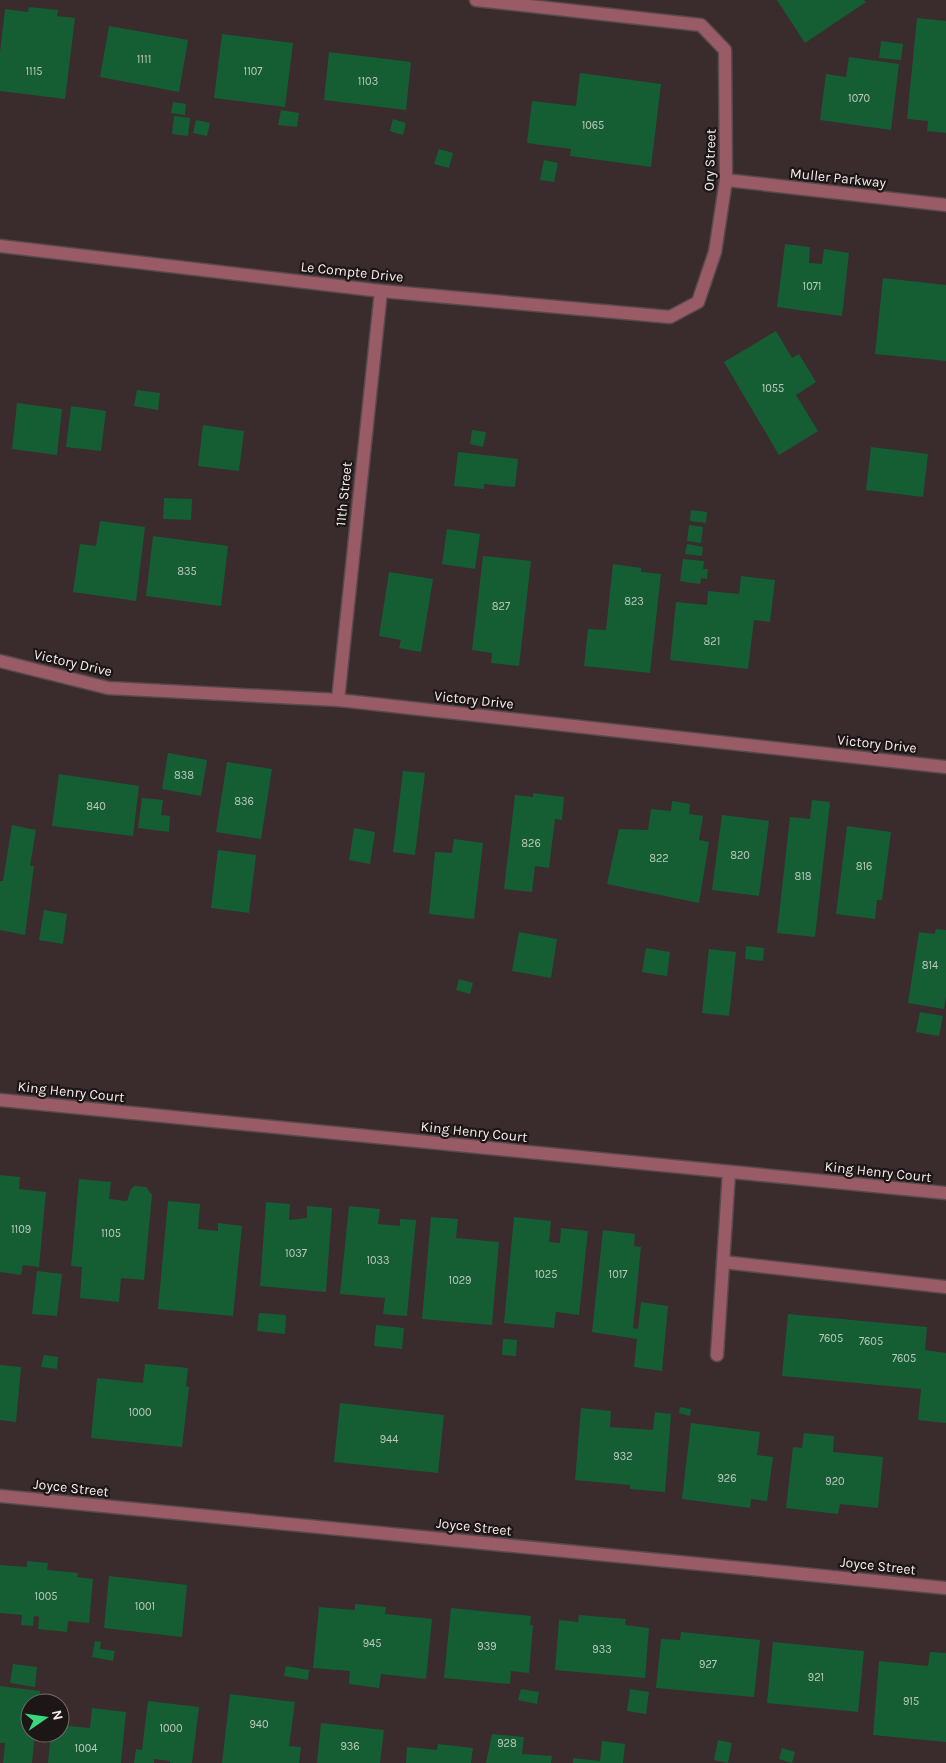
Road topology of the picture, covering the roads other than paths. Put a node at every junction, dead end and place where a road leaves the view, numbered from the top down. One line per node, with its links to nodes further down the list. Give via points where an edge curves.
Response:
1 (476, 0): 2 (street, Ory Street, via 701,25 725,50)
2 (726, 180): 3 (street, Muller Parkway); 6 (street, Ory Street, via 715,252)
3 (946, 205)
4 (0, 246): 5 (street, Le Compte Drive)
5 (381, 291): 6 (street, Le Compte Drive, via 670,316); 8 (street, 11th Street)
6 (698, 302)
7 (0, 662): 8 (street, Victory Drive, via 108,688)
8 (338, 700): 9 (street, Victory Drive)
9 (946, 767)
10 (0, 1100): 11 (street, King Henry Court)
11 (729, 1172): 12 (street, King Henry Court); 13 (street)
12 (946, 1193)
13 (723, 1262): 14 (street); 15 (street)
14 (946, 1287)
15 (717, 1355)
16 (0, 1496): 17 (street, Joyce Street)
17 (946, 1588)

